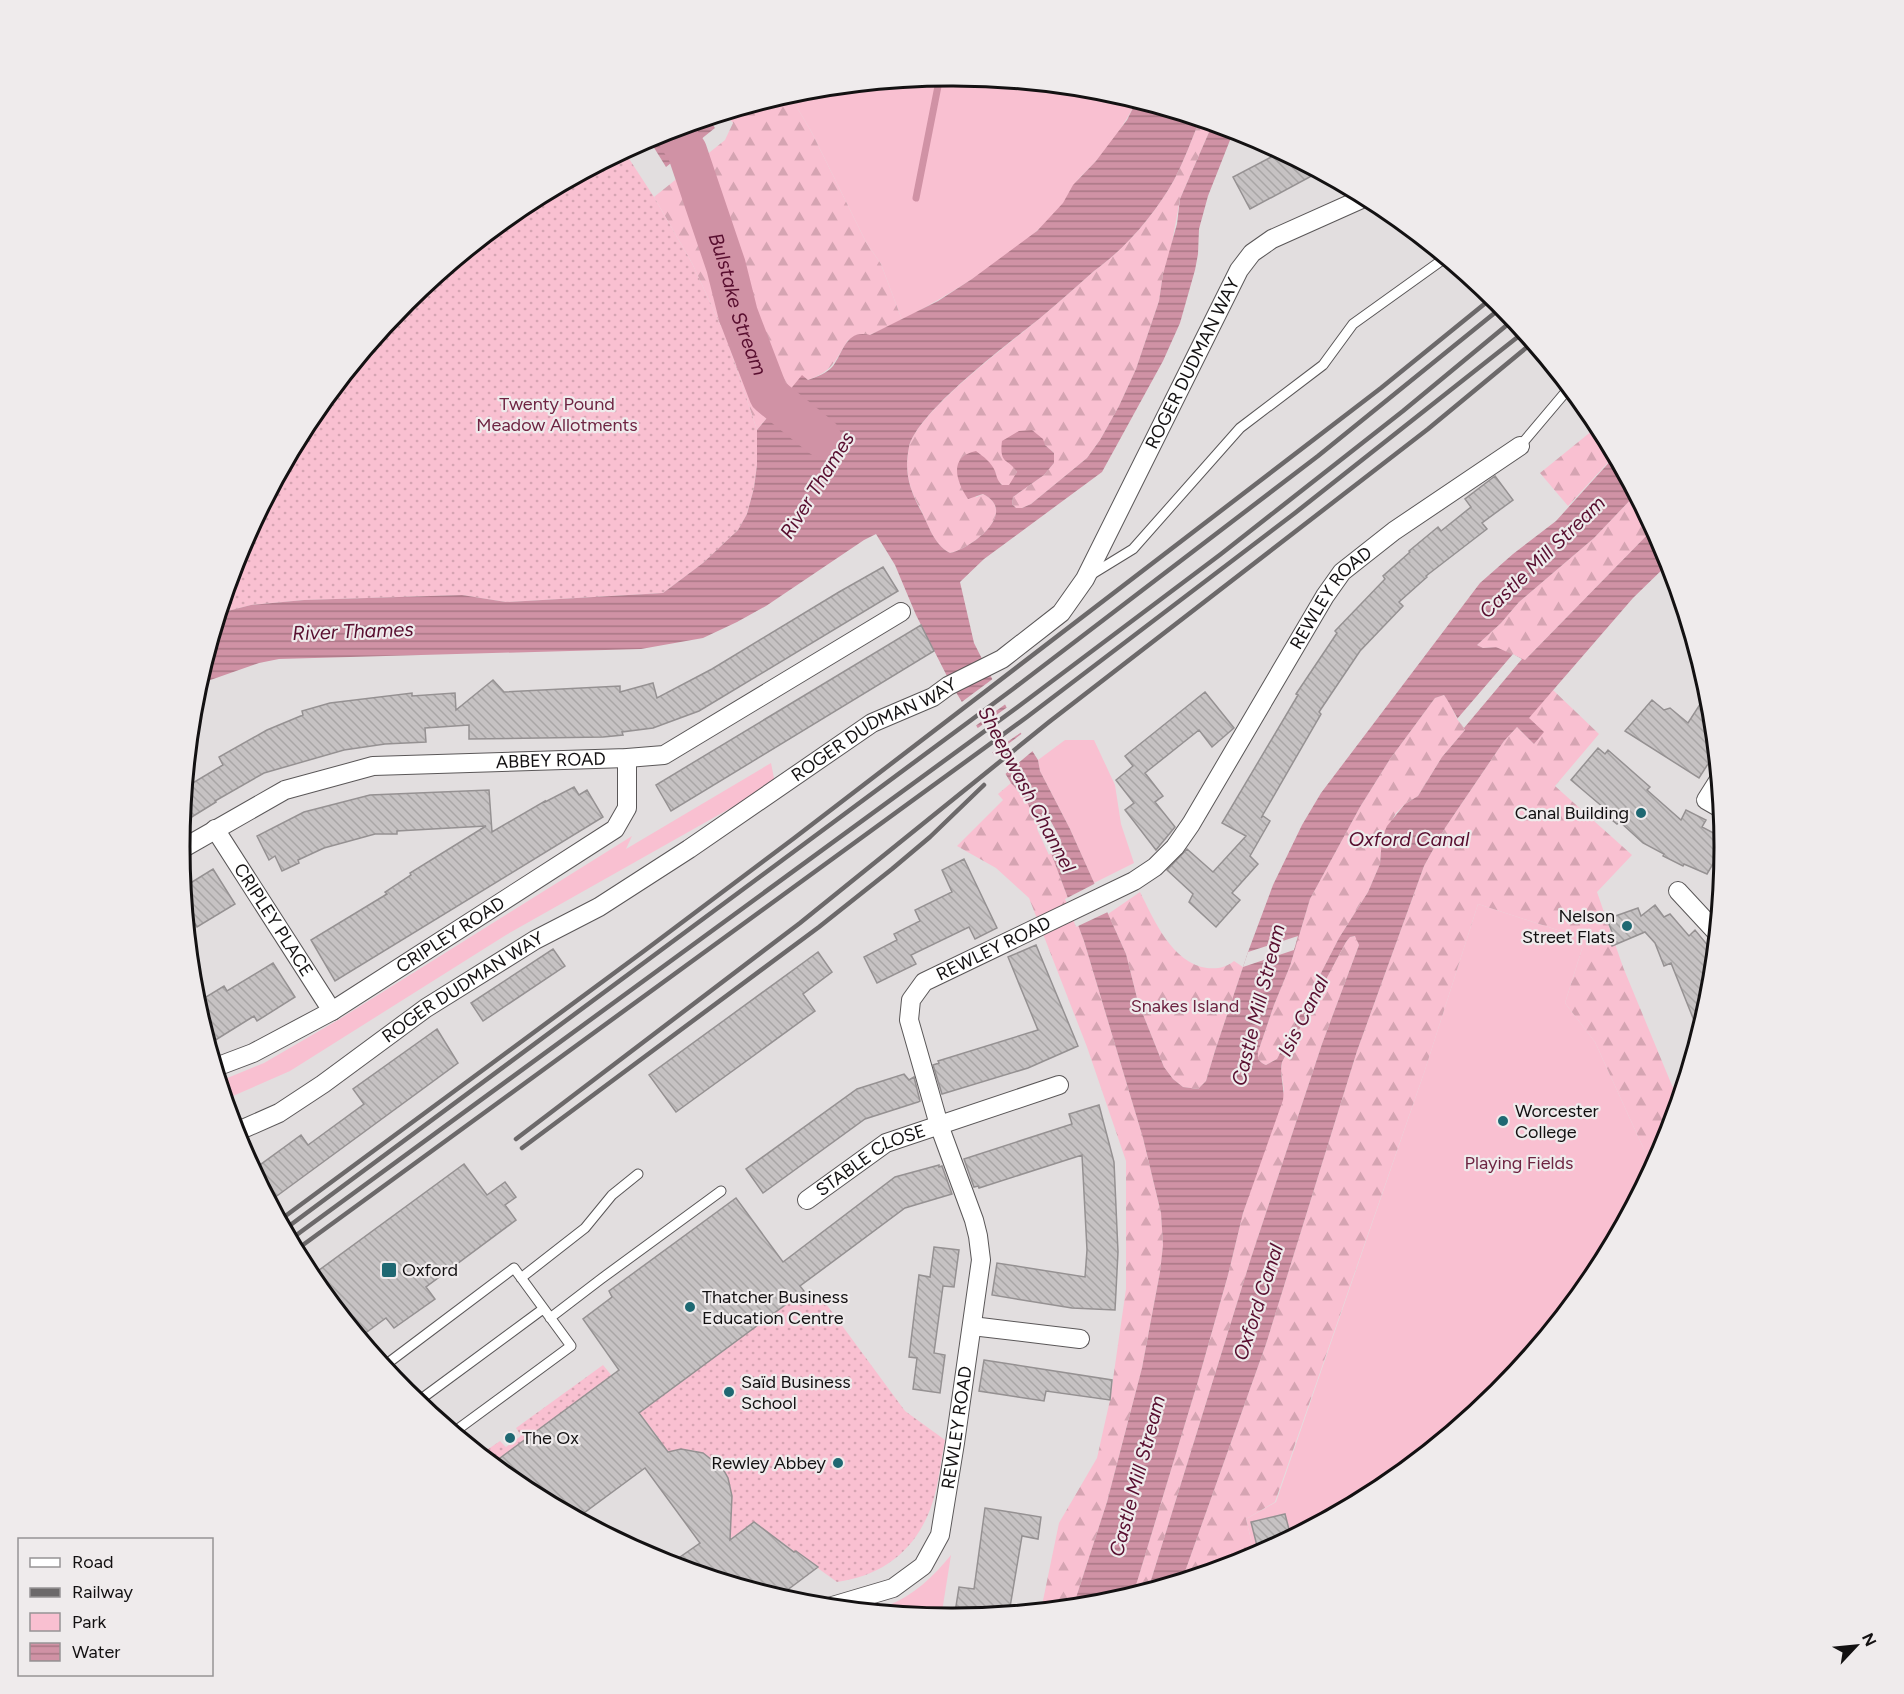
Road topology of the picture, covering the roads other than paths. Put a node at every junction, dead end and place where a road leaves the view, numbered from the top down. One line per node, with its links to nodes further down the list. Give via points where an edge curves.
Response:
1 (1355, 202): 5 (street, ROGER DUDMAN WAY, via 1272,239 1252,253 1239,270)
2 (1439, 262): 5 (lane, via 1353,324 1323,365 1240,428 1133,549)
3 (1564, 394): 4 (lane)
4 (1520, 447): 15 (street, REWLEY ROAD, via 1394,531 1342,572 1209,795 1175,847 1155,867 1134,881 924,982 911,1000 909,1020)
5 (1084, 579): 16 (street, ROGER DUDMAN WAY, via 1061,613 1017,649 933,697 872,723 689,849 599,907 535,940 426,1008 279,1113)
6 (901, 612): 7 (street, ABBEY ROAD, via 664,755)
7 (627, 758): 8 (street, ABBEY ROAD, via 373,766 285,790); 12 (street, CRIPLEY ROAD, via 627,808 615,829)
8 (215, 829): 9 (street, ABBEY ROAD); 12 (street, CRIPLEY PLACE)
9 (190, 844)
10 (1678, 891): 11 (street)
11 (1709, 925)
12 (332, 1011): 13 (street, CRIPLEY ROAD, via 253,1053)
13 (222, 1065)
14 (1059, 1085): 15 (street, STABLE CLOSE)
15 (939, 1125): 19 (street, STABLE CLOSE, via 886,1143); 23 (street, REWLEY ROAD, via 978,1236 981,1260)
16 (244, 1128)
17 (638, 1174): 20 (lane, via 612,1195 585,1228)
18 (721, 1191): 22 (lane)
19 (807, 1200)
20 (521, 1278): 21 (lane); 25 (lane, via 514,1268)
21 (543, 1309): 22 (lane); 26 (lane)
22 (550, 1318): 27 (lane, via 571,1346)
23 (972, 1326): 24 (street); 28 (street, REWLEY ROAD, via 940,1535 923,1566 894,1588)
24 (1080, 1339)
25 (391, 1361)
26 (425, 1396)
27 (460, 1428)
28 (849, 1601)

